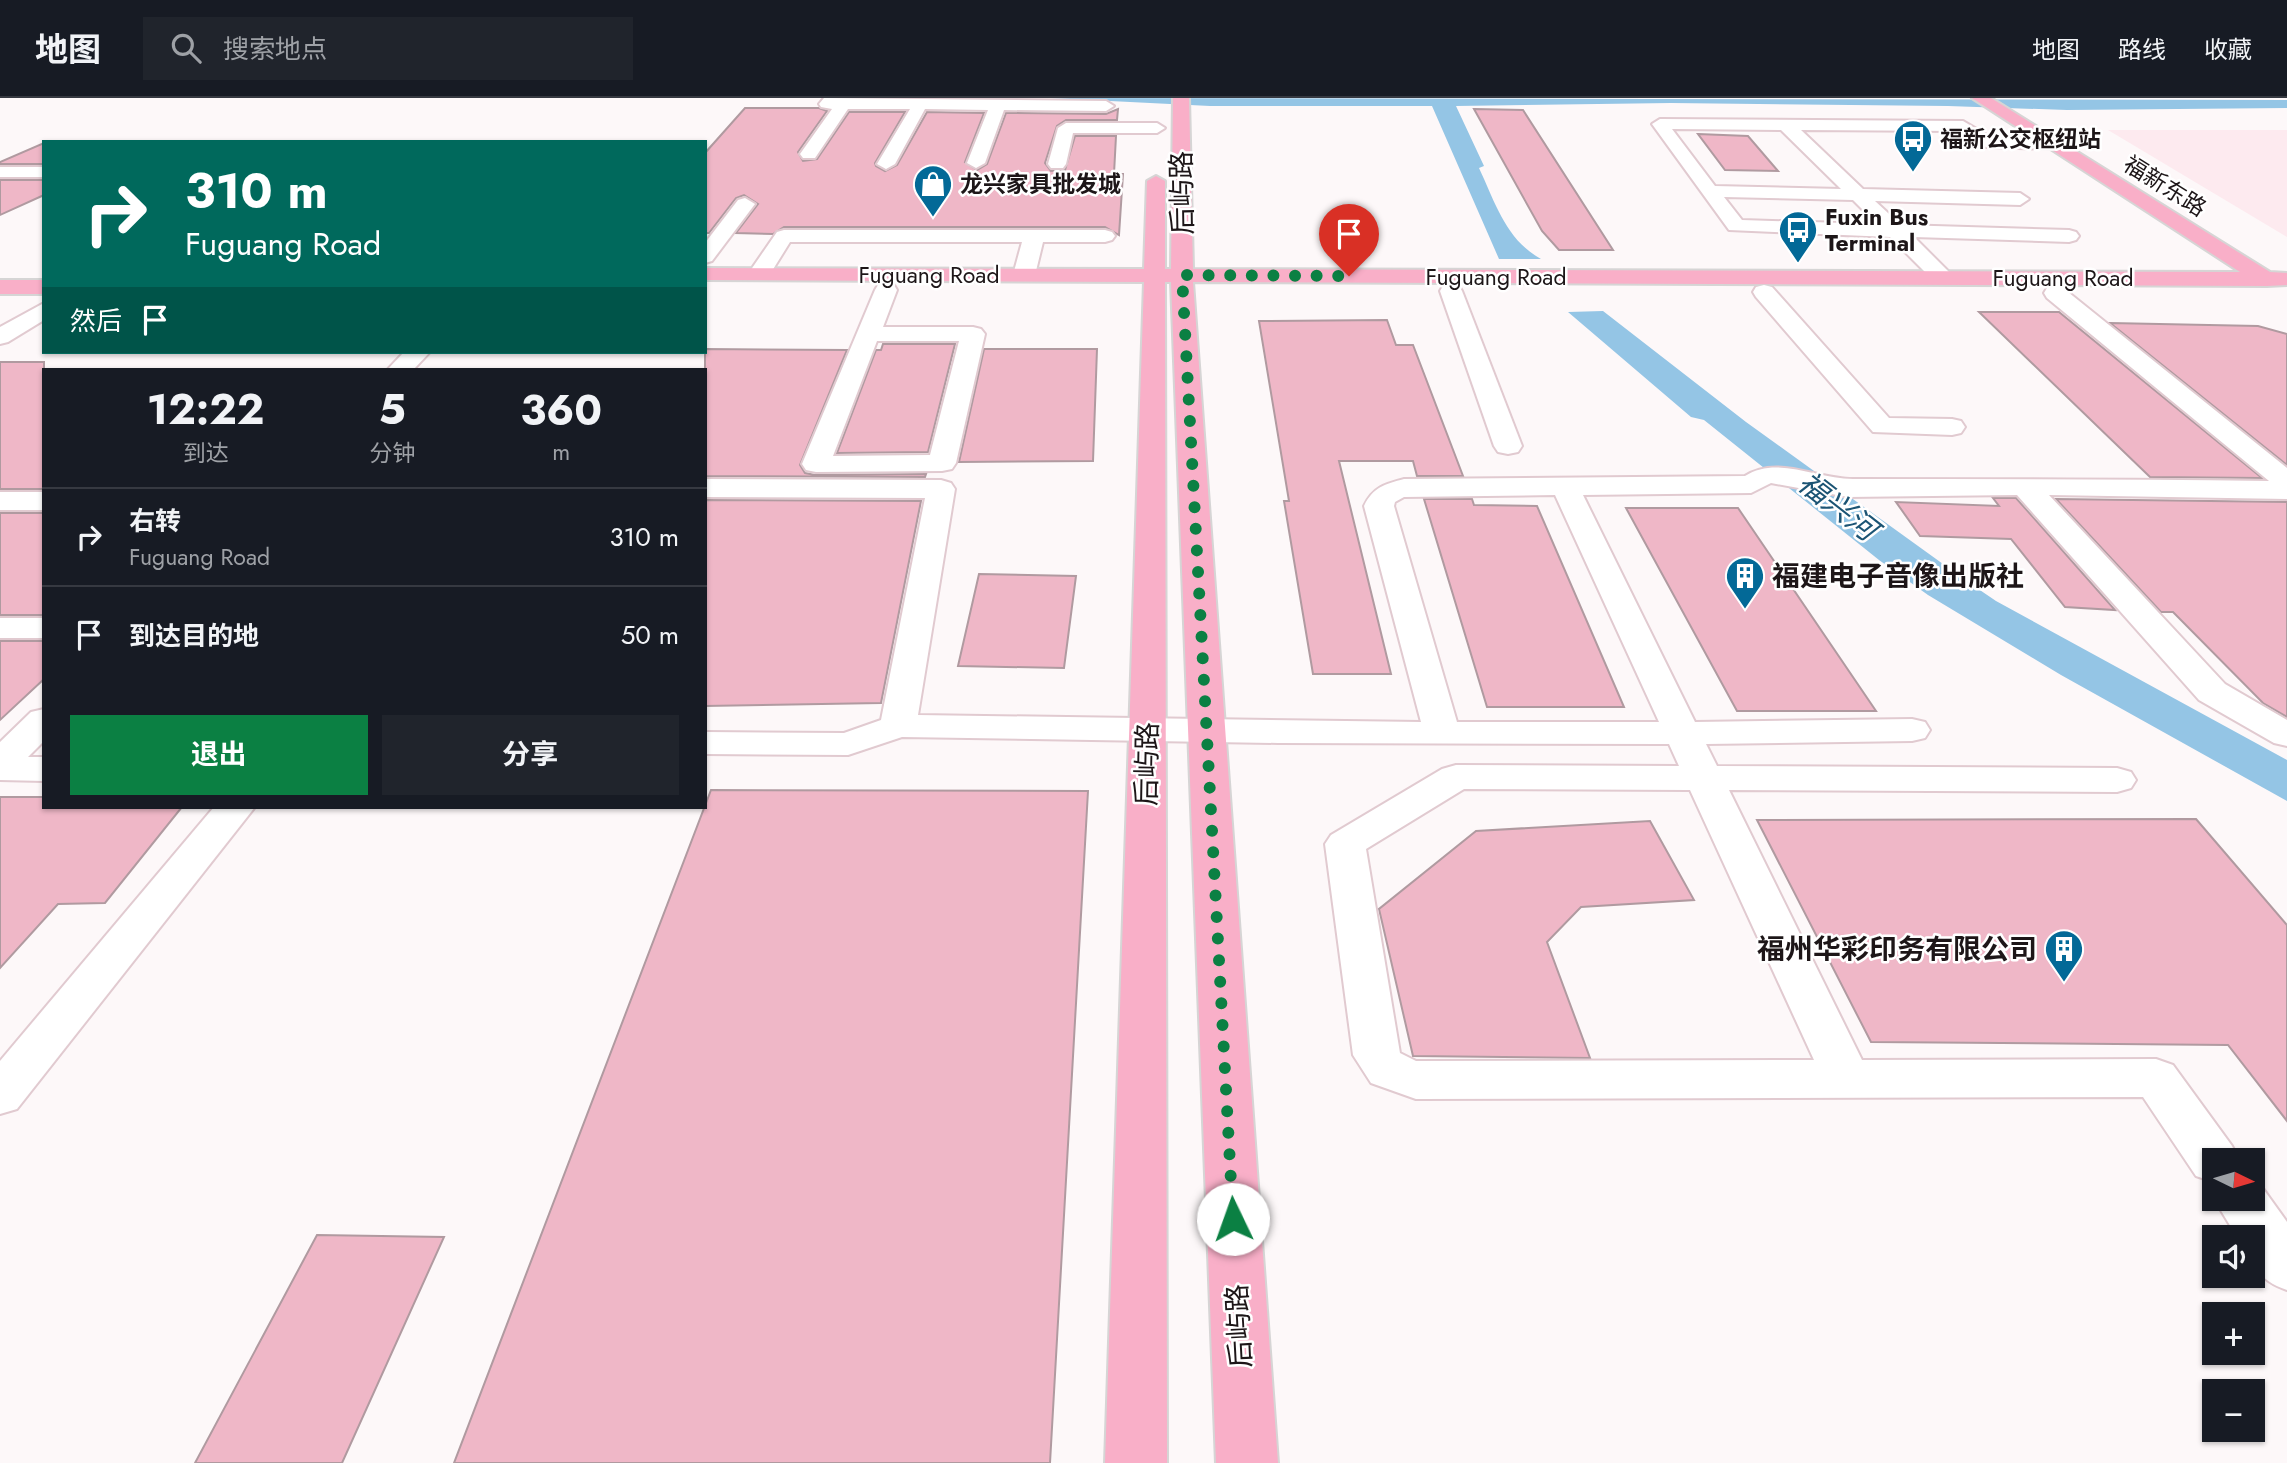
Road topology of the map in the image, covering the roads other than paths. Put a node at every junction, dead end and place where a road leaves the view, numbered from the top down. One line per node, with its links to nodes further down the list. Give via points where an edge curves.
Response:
1 (1981, 98): 3 (main road, 福新东路)
2 (838, 101): 4 (lane); 14 (lane)
3 (2006, 103): 13 (main road, 福新东路); 24 (main road, 福新东路, via 2029,111)
4 (920, 104): 5 (lane); 16 (lane)
5 (998, 105): 6 (lane); 15 (lane)
6 (1071, 106): 7 (lane); 11 (lane)
7 (1106, 106)
8 (1169, 110): 11 (lane); 39 (main road, 后屿路)
9 (1786, 125): 10 (lane); 21 (lane, via 1660,124); 22 (lane)
10 (1923, 126): 12 (lane); 13 (lane, via 1964,126 1986,142)
11 (1066, 128): 17 (lane)
12 (1945, 142)
13 (2054, 144): 33 (main road, 福新东路)
14 (809, 154)
15 (976, 163)
16 (886, 164)
17 (1057, 164)
18 (0, 172): 19 (lane)
19 (42, 172)
20 (1999, 183): 23 (lane)
21 (1710, 191): 22 (lane); 26 (lane, via 1736,226)
22 (1859, 195): 23 (lane); 26 (lane)
23 (2020, 199): 26 (lane, via 2069,236)
24 (2180, 203)
25 (745, 204): 30 (lane)
26 (1896, 231): 37 (lane)
27 (904, 236): 28 (lane); 35 (lane, via 784,236); 38 (lane)
28 (1034, 236): 29 (lane); 36 (lane)
29 (1105, 236)
30 (707, 254)
31 (0, 271): 32 (main road)
32 (42, 271)
33 (2279, 271): 37 (main road, Fuguang Road); 46 (main road, 福新东路)
34 (707, 274): 35 (main road, Fuguang Road)
35 (759, 274): 38 (main road, Fuguang Road)
36 (1024, 275): 38 (main road, Fuguang Road); 39 (main road, Fuguang Road)
37 (1944, 277): 39 (main road, Fuguang Road)
38 (886, 282): 39 (main road, Fuguang Road); 42 (main road, Fuguang Road); 48 (lane)
39 (1168, 283): 43 (main road, Fuguang Road); 66 (main road, 后屿路); 67 (main road, 后屿路)
40 (0, 287): 41 (main road)
41 (42, 287)
42 (707, 289)
43 (1451, 291): 44 (main road, Fuguang Road); 53 (lane)
44 (1765, 292): 45 (main road, Fuguang Road); 52 (lane, via 1882,426)
45 (2055, 293): 46 (main road, Fuguang Road); 54 (lane)
46 (2287, 293)
47 (42, 311): 49 (lane)
48 (867, 334): 48 (lane, via 816,464 942,463 973,334)
49 (0, 337)
50 (416, 354): 51 (lane)
51 (401, 368)
52 (1952, 427)
53 (1508, 446)
54 (2287, 482)
55 (1565, 486): 56 (lane, via 1751,484 1766,474 1848,488); 68 (lane, via 1404,488 1382,497 1379,506); 69 (lane)
56 (2025, 486): 58 (lane); 70 (lane, via 2211,692)
57 (707, 488): 64 (lane, via 941,489)
58 (2287, 490)
59 (0, 501): 60 (lane)
60 (42, 501)
61 (0, 628): 62 (lane)
62 (42, 628)
63 (42, 722): 72 (lane)
64 (898, 726): 66 (lane); 71 (lane, via 848,744)
65 (1912, 730): 69 (lane)
66 (1147, 731): 67 (lane); 83 (main road, 后屿路)
67 (1206, 732): 68 (lane); 84 (main road, 后屿路)
68 (1442, 733): 69 (lane)
69 (1682, 734): 75 (lane)
70 (2287, 735)
71 (707, 743)
72 (0, 763)
73 (0, 768): 74 (lane)
74 (42, 769)
75 (1703, 777): 76 (lane); 78 (lane); 78 (lane, via 1456,777 1345,844 1382,1067 1416,1080)
76 (2117, 780)
77 (232, 809): 79 (lane)
78 (1846, 1077): 80 (lane, via 2156,1078)
79 (0, 1095)
80 (2205, 1148)
81 (2248, 1211): 82 (lane)
82 (2287, 1266)
83 (1136, 1463)
84 (1247, 1463)

